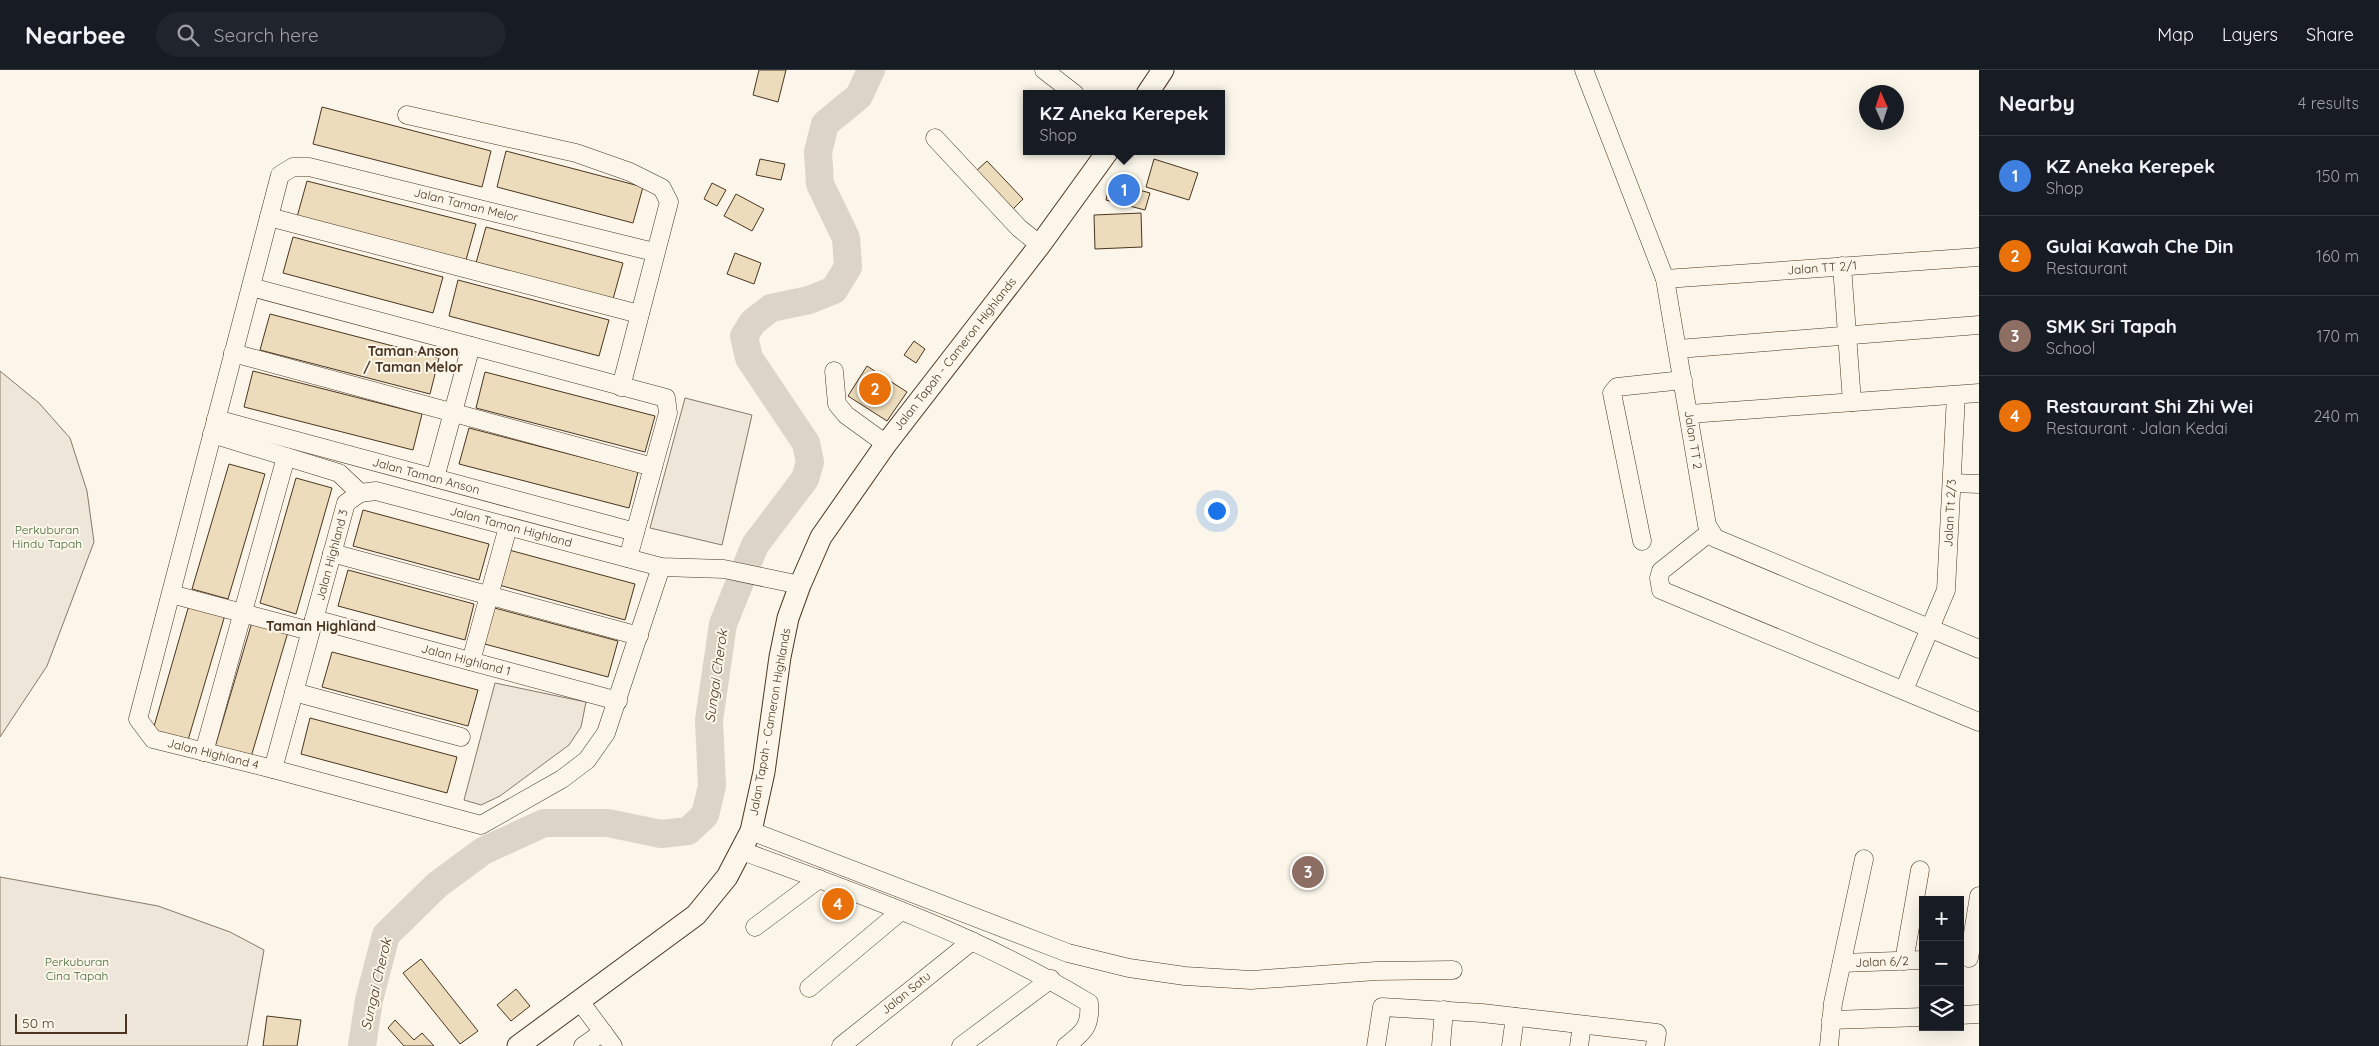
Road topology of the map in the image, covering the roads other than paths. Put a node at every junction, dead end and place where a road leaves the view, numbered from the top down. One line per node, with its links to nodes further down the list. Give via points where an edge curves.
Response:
1 (1044, 70): 4 (street)
2 (1163, 70): 5 (main road)
3 (1584, 70): 15 (street, Jalan TT 2)
4 (1070, 90)
5 (1150, 90)
6 (407, 115): 12 (street, via 576,153 630,172 662,188 669,202)
7 (935, 138): 11 (street, via 1019,228)
8 (1105, 155): 11 (main road, Jalan Tapah - Cameron Highlands)
9 (280, 175): 10 (street, Jalan Highland 4); 12 (street, Jalan Taman Melor, via 293,167 309,166)
10 (269, 217): 16 (street, Jalan Highland 4); 17 (street)
11 (1040, 245): 32 (main road, Jalan Tapah - Cameron Highlands)
12 (654, 252): 17 (street)
13 (1979, 257): 14 (street, Jalan TT 2/1)
14 (1842, 266): 15 (street, Jalan TT 2/1); 19 (street)
15 (1666, 279): 21 (street, Jalan TT 2)
16 (251, 286): 20 (street); 22 (street, Jalan Highland 4)
17 (639, 314): 25 (street)
18 (1979, 325): 19 (street)
19 (1847, 335): 21 (street); 28 (street)
20 (471, 346): 25 (street); 29 (street)
21 (1678, 349): 24 (street, Jalan TT 2)
22 (233, 353): 29 (street); 31 (street, Jalan Highland 4)
23 (834, 371): 32 (street, via 838,404 846,415)
24 (1683, 380): 30 (street, Jalan TT 2); 42 (street, via 1617,387 1612,393)
25 (620, 387): 34 (street, via 666,398 668,413)
26 (1979, 393): 27 (street)
27 (1956, 395): 28 (street); 36 (street, Jalan Tt 2/3)
28 (1852, 402): 30 (street)
29 (453, 412): 34 (street); 35 (street)
30 (1689, 414): 41 (street, Jalan TT 2)
31 (214, 427): 33 (street); 35 (street, Jalan Taman Anson); 47 (street, Jalan Highland 4)
32 (886, 444): 46 (main road, Jalan Tapah - Cameron Highlands, via 821,537)
33 (286, 457): 38 (street, via 339,473); 49 (street)
34 (653, 467): 40 (street)
35 (435, 478): 40 (street, Jalan Taman Anson)
36 (1952, 483): 37 (street); 51 (street, Jalan Tt 2/3, via 1946,590)
37 (1979, 484)
38 (360, 493): 39 (street, Jalan Taman Highland, via 376,491); 43 (street, Jalan Highland 3, via 346,503)
39 (508, 527): 44 (street, Jalan Taman Highland); 48 (street)
40 (635, 532): 44 (street)
41 (1710, 532): 51 (street, via 1715,538); 55 (street, via 1661,571 1660,590)
42 (1642, 541)
43 (332, 552): 48 (street); 50 (street, Jalan Highland 3)
44 (628, 558): 45 (street, Jalan Taman Highland)
45 (661, 568): 46 (street, Jalan Taman Highland, via 724,569); 52 (street)
46 (800, 585): 62 (main road, Jalan Tapah - Cameron Highlands, via 788,618 780,657 764,772)
47 (171, 594): 49 (street, Jalan Highland 1); 60 (street, Jalan Highland 4, via 138,719 153,739)
48 (489, 595): 52 (street); 54 (street)
49 (243, 613): 50 (street, Jalan Highland 1); 60 (street)
50 (312, 625): 54 (street, Jalan Highland 1); 56 (street, Jalan Highland 3)
51 (1930, 629): 53 (street); 55 (street, Jalan Tt 2/3)
52 (639, 636): 57 (street)
53 (1979, 649)
54 (471, 662): 57 (street, Jalan Highland 1)
55 (1904, 690): 58 (street)
56 (294, 692): 59 (street); 61 (street, Jalan Highland 3)
57 (618, 701): 61 (street, Jalan Highland 4, via 606,733 587,760 562,779 480,825)
58 (1979, 722)
59 (461, 737)
60 (204, 752): 61 (street, Jalan Highland 4)
61 (273, 769)
62 (751, 831): 63 (main road, Jalan Tapah - Cameron Highlands); 75 (street, via 1068,952 1129,968 1251,980 1376,971)
63 (742, 851): 66 (street); 78 (main road, Jalan Tapah - Cameron Highlands, via 727,877 696,915)
64 (1864, 859): 74 (street)
65 (1920, 870): 73 (street)
66 (819, 879): 68 (street); 69 (street)
67 (1979, 896): 71 (street)
68 (901, 911): 70 (street); 77 (street)
69 (755, 926)
70 (972, 941): 76 (street); 90 (street, Jalan Satu)
71 (1969, 958)
72 (1919, 960): 73 (street, Jalan 6/2)
73 (1904, 961): 74 (street, Jalan 6/2)
74 (1842, 963): 84 (street)
75 (1453, 970)
76 (1051, 979): 91 (street); 92 (street, via 1089,1002 1090,1019 1080,1035)
77 (808, 988)
78 (579, 1000): 86 (street); 88 (main road, Jalan Tapah - Cameron Highlands)
79 (1444, 1010): 83 (street); 93 (street, via 1382,1007); 94 (street)
80 (1979, 1014): 81 (street)
81 (1964, 1015)
82 (1919, 1016): 84 (street)
83 (1515, 1017): 85 (street); 95 (street)
84 (1831, 1020): 97 (street)
85 (1582, 1025): 87 (street); 96 (street)
86 (608, 1039): 89 (street)
87 (1656, 1040)
88 (518, 1046)
89 (583, 1046)
90 (841, 1046)
91 (960, 1046)
92 (1066, 1046)
93 (1376, 1046)
94 (1441, 1046)
95 (1511, 1046)
96 (1579, 1046)
97 (1829, 1046)

